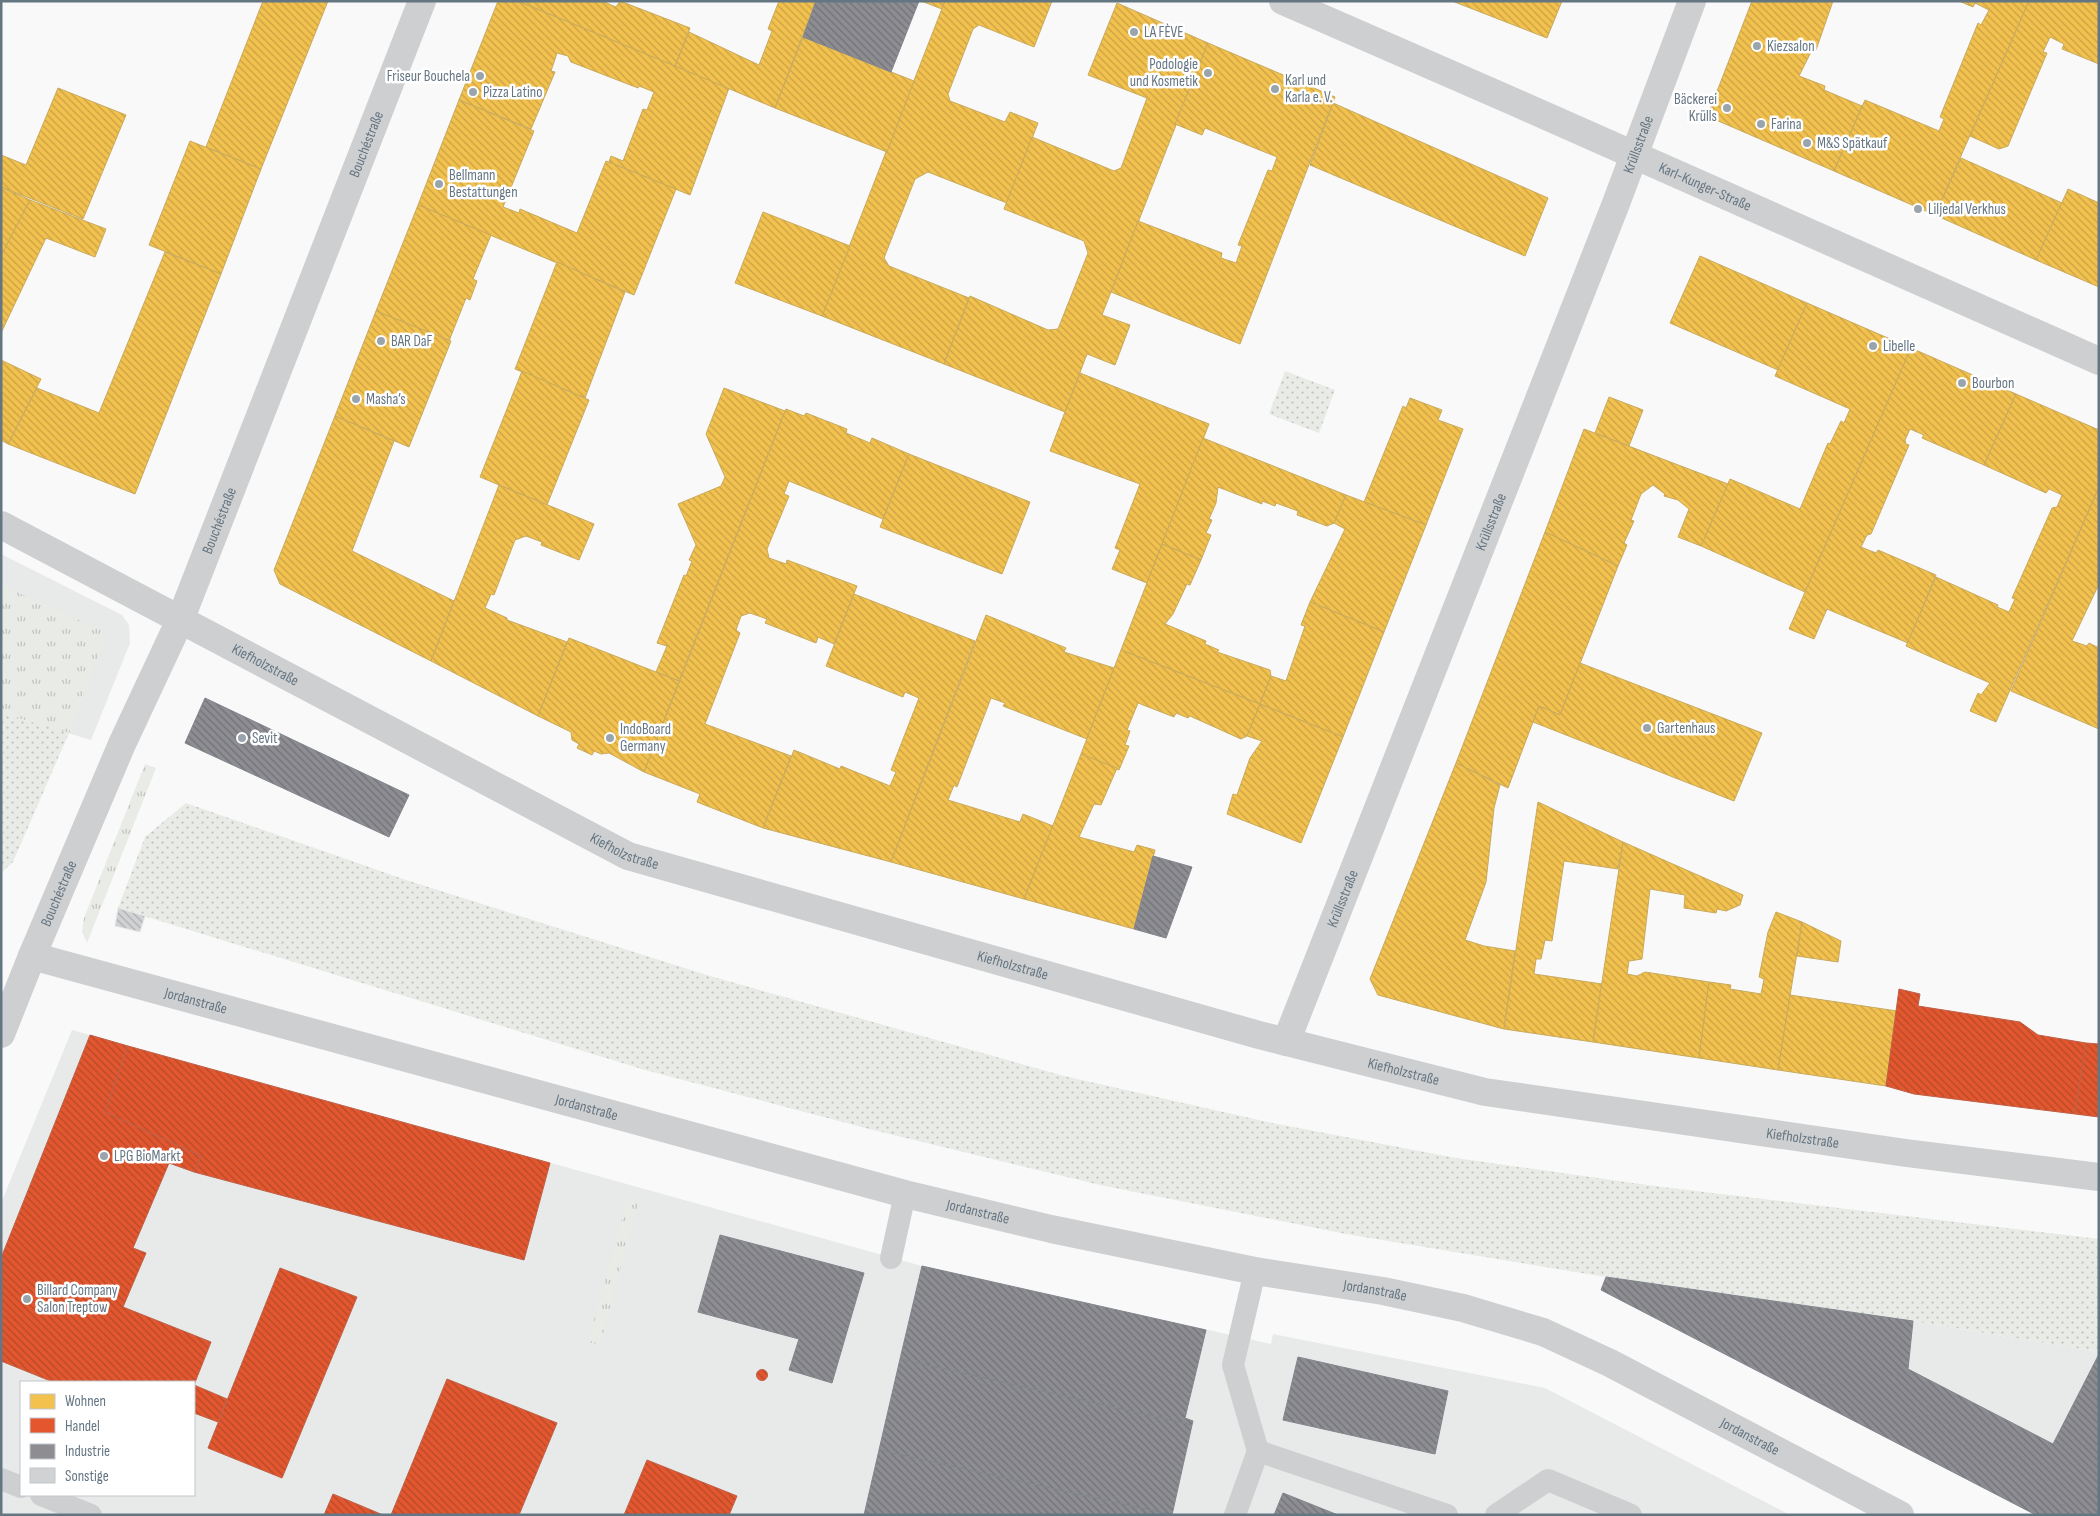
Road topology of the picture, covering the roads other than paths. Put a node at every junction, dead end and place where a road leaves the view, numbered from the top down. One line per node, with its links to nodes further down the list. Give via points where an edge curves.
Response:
1 (422, 1): 7 (street, Bouchéstraße)
2 (1283, 1): 4 (street, Karl-Kunger-Straße)
3 (1692, 1): 4 (street, Krüllsstraße)
4 (1635, 155): 5 (street, Karl-Kunger-Straße); 10 (street, Krüllsstraße)
5 (2099, 361)
6 (1, 525): 7 (street, Kiefholzstraße)
7 (181, 618): 8 (street, Bouchéstraße, via 122,744); 10 (street, Kiefholzstraße, via 236,651 628,856)
8 (32, 956): 9 (street, Bouchéstraße); 12 (street, Jordanstraße)
9 (1, 1034)
10 (1286, 1042): 11 (street, Kiefholzstraße, via 1485,1092 1906,1153)
11 (2099, 1177)
12 (905, 1194): 13 (lane); 14 (street, Jordanstraße, via 1051,1229)
13 (891, 1258)
14 (1255, 1271): 15 (lane, via 1234,1365); 24 (street, Jordanstraße, via 1383,1291 1463,1308 1543,1332 1610,1363)
15 (1258, 1451): 20 (lane); 21 (lane)
16 (1, 1479): 17 (lane)
17 (20, 1487)
18 (44, 1496): 19 (lane)
19 (91, 1515)
20 (1235, 1515)
21 (1448, 1515)
22 (1496, 1515): 23 (lane, via 1548,1480)
23 (1631, 1515)
24 (1900, 1515)

